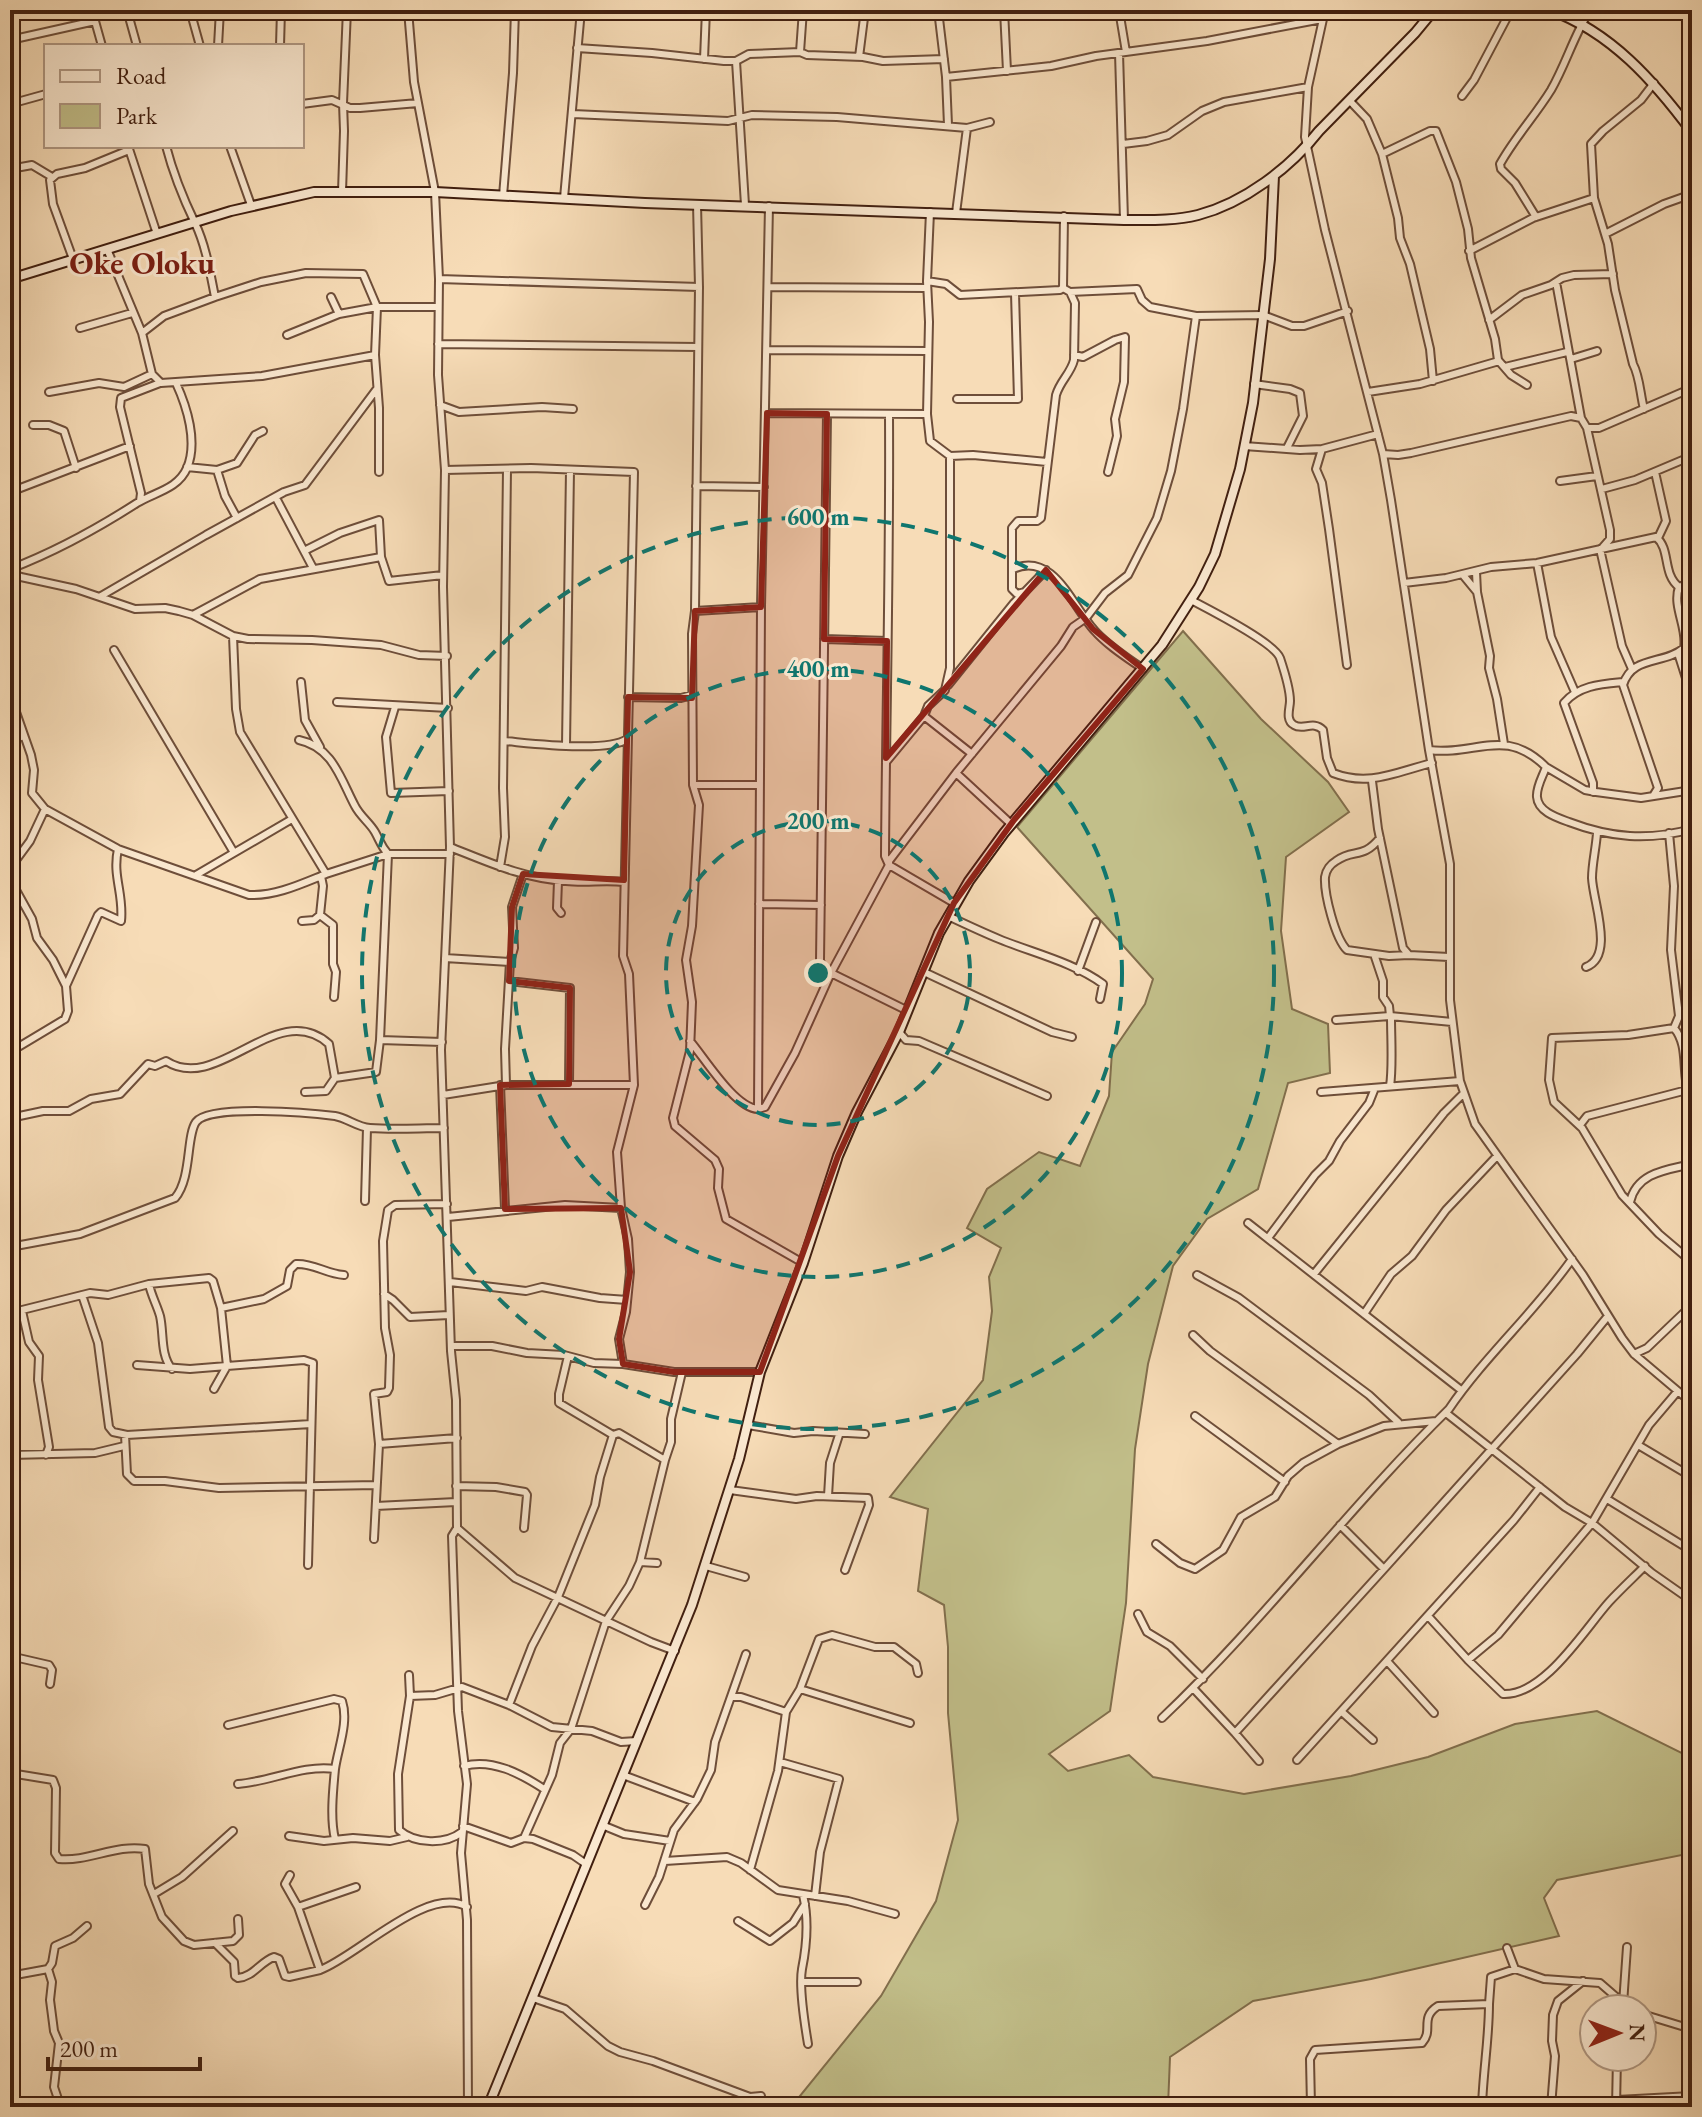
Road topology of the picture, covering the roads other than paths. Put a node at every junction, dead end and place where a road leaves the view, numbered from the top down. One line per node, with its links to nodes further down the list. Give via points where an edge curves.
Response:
1 (89, 10): 22 (street)
2 (127, 10): 26 (street)
3 (190, 10): 27 (street)
4 (220, 10): 28 (street)
5 (281, 10): 29 (street)
6 (347, 10): 44 (street)
7 (408, 10): 45 (street)
8 (515, 10): 66 (street)
9 (581, 10): 30 (street)
10 (706, 10): 34 (street)
11 (803, 10): 31 (street)
12 (865, 10): 33 (street)
13 (938, 10): 35 (street)
14 (1004, 10): 37 (street)
15 (1119, 10): 32 (street)
16 (1325, 10): 21 (street)
17 (1434, 10): 43 (street)
18 (1511, 10): 42 (street)
19 (1550, 10): 23 (street)
20 (1590, 10): 23 (street)
21 (1322, 19): 32 (street); 40 (street)
22 (95, 21): 24 (street); 25 (street)
23 (1581, 24): 39 (street); 76 (street, via 1549,92 1500,164)
24 (10, 40)
25 (101, 44)
26 (136, 44)
27 (199, 44)
28 (218, 44)
29 (280, 44)
30 (577, 48): 34 (street); 48 (street)
31 (800, 52): 33 (street); 36 (street, via 749,54)
32 (1123, 52): 37 (street); 54 (street)
33 (859, 57): 35 (street, via 897,62)
34 (704, 59): 36 (street)
35 (944, 59): 38 (street)
36 (736, 61): 49 (street)
37 (1007, 71): 38 (street)
38 (946, 77): 51 (street)
39 (1654, 83): 53 (street); 68 (street, via 1591,144)
40 (1308, 87): 54 (street, via 1224,102 1158,139); 55 (street)
41 (44, 95): 46 (street)
42 (1462, 96)
43 (1349, 100): 55 (street); 59 (street, via 1367,119)
44 (343, 103): 45 (street, via 350,108); 47 (street); 63 (street)
45 (418, 103): 64 (street)
46 (10, 104)
47 (304, 104)
48 (573, 114): 49 (street); 67 (street)
49 (739, 119): 51 (street, via 765,115); 71 (street)
50 (990, 122): 52 (street)
51 (948, 125): 52 (street)
52 (967, 128): 74 (street)
53 (1692, 132)
54 (1123, 144): 77 (street)
55 (1306, 147): 61 (street); 97 (street)
56 (128, 148): 62 (street); 79 (street)
57 (167, 148): 78 (street)
58 (231, 148): 70 (street)
59 (1382, 154): 82 (street, via 1436,131 1456,182); 117 (street, via 1430,349)
60 (10, 169): 62 (street, via 32,165)
61 (1274, 176): 77 (street, via 1199,214); 100 (street)
62 (52, 177): 83 (street, via 53,204)
63 (342, 192): 64 (street); 70 (street)
64 (435, 192): 66 (street); 86 (street)
65 (1692, 194): 80 (street)
66 (503, 196): 67 (street)
67 (564, 198): 69 (street)
68 (1594, 198): 76 (street); 80 (street)
69 (697, 204): 71 (street); 89 (street)
70 (251, 205): 78 (street)
71 (745, 205): 72 (street)
72 (769, 206): 73 (street); 90 (street)
73 (930, 212): 74 (street); 88 (street)
74 (956, 213): 75 (street)
75 (1064, 216): 77 (street); 91 (street)
76 (1536, 217): 82 (street)
77 (1124, 220)
78 (195, 223): 79 (street); 93 (street)
79 (157, 234): 81 (street)
80 (1605, 234): 84 (street)
81 (107, 249): 83 (street); 98 (street)
82 (1469, 251): 102 (street)
83 (73, 259): 85 (street)
84 (1613, 274): 87 (street, via 1574,275); 129 (street)
85 (10, 279)
86 (439, 279): 89 (street); 96 (street)
87 (1556, 282): 102 (street, via 1522,295); 113 (street)
88 (927, 284): 90 (street); 92 (street, via 946,284 960,295); 109 (street)
89 (699, 287): 107 (street)
90 (768, 287): 108 (street)
91 (1067, 290): 92 (street); 101 (street, via 1137,289 1150,307); 112 (street, via 1075,303)
92 (1015, 293): 126 (street, via 1018,399)
93 (215, 297): 95 (street, via 306,273 357,272 366,278); 104 (street, via 164,316)
94 (331, 297): 99 (street)
95 (377, 307): 96 (street); 99 (street); 111 (street)
96 (438, 307): 106 (street)
97 (1348, 311): 100 (street, via 1304,326); 125 (street)
98 (132, 313): 103 (street); 104 (street)
99 (339, 314): 105 (street)
100 (1263, 315): 101 (street); 120 (street)
101 (1196, 316): 188 (street, via 1183,409 1157,518 1128,575)
102 (1489, 320): 114 (street)
103 (80, 328)
104 (142, 333): 116 (street)
105 (287, 335)
106 (438, 344): 107 (street); 127 (street)
107 (698, 347): 158 (street)
108 (767, 350): 109 (street); 130 (street)
109 (928, 351): 132 (street)
110 (1597, 351): 113 (street)
111 (375, 355): 119 (street, via 262,376); 123 (street)
112 (1074, 355): 146 (street, via 1056,395); 154 (street, via 1083,357 1125,337 1124,382)
113 (1569, 356): 115 (street); 134 (street)
114 (1499, 361): 115 (street); 117 (street)
115 (1505, 367): 121 (street)
116 (152, 374): 118 (street); 124 (street, via 124,387 105,383)
117 (1433, 381): 125 (street)
118 (161, 383): 119 (street); 139 (street, via 121,398)
119 (176, 383): 147 (street, via 190,433)
120 (1254, 384): 140 (street); 141 (street, via 1300,393 1303,416)
121 (1527, 385)
122 (1692, 388): 129 (street)
123 (376, 390): 153 (street); 162 (street, via 305,485)
124 (49, 392)
125 (1368, 392): 138 (street)
126 (957, 399)
127 (440, 405): 128 (street, via 459,412); 151 (street)
128 (573, 409)
129 (1644, 409): 136 (street)
130 (767, 413): 131 (street); 159 (street)
131 (827, 414): 133 (street); 190 (street)
132 (927, 414): 133 (street); 144 (street, via 930,441)
133 (889, 415): 191 (street)
134 (1581, 418): 136 (street); 143 (street, via 1567,416 1411,453)
135 (33, 425): 148 (street, via 64,431)
136 (1587, 428): 156 (street)
137 (263, 431): 150 (street, via 237,463)
138 (1378, 434): 142 (street); 143 (street)
139 (130, 446): 148 (street); 163 (street)
140 (1244, 446): 141 (street); 184 (street, via 1215,554)
141 (1287, 448): 142 (street)
142 (1322, 449): 195 (street, via 1316,469)
143 (1383, 454): 179 (street)
144 (950, 456): 146 (street); 198 (street)
145 (1692, 456): 155 (street)
146 (1047, 462): 172 (street, via 1041,518 1018,521 1012,528)
147 (187, 467): 150 (street); 163 (street, via 173,485)
148 (76, 468): 161 (street)
149 (507, 469): 151 (street); 152 (street); 214 (street)
150 (217, 470): 164 (street)
151 (445, 470): 176 (street)
152 (570, 470): 204 (street, via 634,472); 216 (street)
153 (379, 472)
154 (1108, 472)
155 (1655, 472): 160 (street); 165 (street, via 1666,521)
156 (1597, 476): 157 (street); 160 (street)
157 (1560, 481)
158 (696, 486): 159 (street); 186 (street)
159 (764, 487): 185 (street)
160 (1602, 489): 166 (street)
161 (10, 492)
162 (276, 498): 164 (street); 168 (street)
163 (140, 501): 173 (street, via 66,546)
164 (237, 518): 183 (street)
165 (1658, 538): 166 (street); 180 (street)
166 (1611, 543): 167 (street)
167 (1601, 548): 170 (street); 197 (street, via 1619,637)
168 (306, 550): 169 (street, via 379,520); 171 (street)
169 (381, 557): 171 (street); 176 (street, via 389,581)
170 (1537, 563): 175 (street); 201 (street, via 1547,621)
171 (313, 568): 187 (street, via 260,579)
172 (1013, 569): 174 (street, via 1037,565); 181 (street, via 1012,589)
173 (10, 570): 183 (street)
174 (1046, 570): 181 (street); 188 (street)
175 (1476, 572): 177 (street); 182 (street)
176 (443, 575): 194 (street)
177 (1463, 575): 179 (street); 182 (street)
178 (1692, 582): 180 (street)
179 (1404, 583): 217 (street)
180 (1679, 587): 193 (street, via 1685,642)
181 (1025, 592): 198 (street)
182 (1477, 592): 215 (street)
183 (101, 596): 187 (street, via 135,609 165,608)
184 (1191, 600): 196 (street); 224 (street, via 1274,648 1294,726 1314,724 1323,730 1333,773)
185 (761, 607): 186 (street); 226 (street)
186 (695, 611): 203 (street)
187 (193, 615): 189 (street)
188 (1086, 618): 196 (street); 219 (street, via 1073,627)
189 (233, 636): 194 (street, via 395,647); 232 (street, via 240,732)
190 (824, 639): 191 (street); 251 (street)
191 (887, 641): 220 (street)
192 (114, 650): 240 (street)
193 (1678, 653): 197 (street); 205 (street)
194 (447, 656): 208 (street)
195 (1347, 665)
196 (1143, 669): 233 (street)
197 (1632, 669): 200 (street)
198 (954, 670): 209 (street)
199 (301, 682): 218 (street, via 305,720)
200 (1624, 682): 201 (street); 230 (street, via 1658,788)
201 (1575, 692): 229 (street, via 1564,708)
202 (10, 695): 210 (street)
203 (692, 695): 204 (street); 225 (street)
204 (628, 697): 211 (street)
205 (1692, 697)
206 (337, 702): 207 (street)
207 (395, 707): 208 (street); 228 (street, via 386,737 391,793)
208 (448, 708): 228 (street)
209 (924, 716): 219 (street); 220 (street)
210 (24, 736): 212 (street); 231 (street, via 33,763 32,793)
211 (627, 738): 216 (street, via 620,744); 248 (street)
212 (10, 740)
213 (299, 740): 218 (street)
214 (504, 741): 216 (street); 243 (street, via 505,837)
215 (1504, 744): 217 (street); 222 (street)
216 (566, 745)
217 (1429, 750): 221 (street)
218 (322, 751): 241 (street)
219 (972, 754): 223 (street)
220 (886, 762): 242 (street)
221 (1432, 763): 224 (street); 259 (street, via 1450,864)
222 (1546, 767): 229 (street); 235 (street, via 1538,802 1553,817)
223 (956, 773): 233 (street); 242 (street)
224 (1372, 781): 237 (street)
225 (693, 785): 226 (street); 278 (street, via 699,805 686,960)
226 (759, 785): 250 (street)
227 (1692, 790): 230 (street)
228 (449, 791): 239 (street)
229 (1593, 792): 230 (street)
230 (1653, 796)
231 (45, 809): 238 (street); 267 (street, via 16,860 12,883)
232 (292, 819): 240 (street); 246 (street)
233 (1011, 824): 249 (street)
234 (1692, 829): 236 (street)
235 (1597, 833): 236 (street); 262 (street, via 1592,879 1602,946)
236 (1669, 833): 274 (street, via 1672,962 1679,1016)
237 (1380, 838): 257 (street, via 1370,851 1334,861 1325,876 1344,948); 258 (street, via 1397,930)
238 (118, 849): 245 (street); 267 (street, via 114,867 121,921 98,915)
239 (450, 850): 241 (street); 243 (street); 260 (street)
240 (233, 851): 245 (street)
241 (388, 854): 246 (street); 277 (street)
242 (889, 865): 249 (street); 265 (street)
243 (500, 867): 244 (street)
244 (523, 874): 247 (street); 261 (street, via 512,907)
245 (196, 875): 246 (street, via 260,895)
246 (323, 875): 253 (street)
247 (558, 881): 248 (street); 252 (street)
248 (624, 882): 285 (street, via 623,956 629,974)
249 (954, 903): 254 (street)
250 (759, 904): 251 (street); 295 (street)
251 (821, 905): 265 (street, via 820,961)
252 (561, 913)
253 (320, 915): 255 (street); 268 (street, via 333,925)
254 (948, 916): 263 (street); 264 (street)
255 (302, 921)
256 (1096, 922): 263 (street)
257 (1374, 954): 258 (street); 271 (street)
258 (1409, 955): 259 (street)
259 (1449, 957): 273 (street)
260 (445, 958): 261 (street); 279 (street)
261 (510, 962): 266 (street)
262 (1586, 967)
263 (1078, 971): 269 (street, via 1103,984)
264 (924, 972): 270 (street); 276 (street)
265 (831, 973): 270 (street); 295 (street, via 795,1053 765,1107)
266 (509, 981): 283 (street, via 570,988); 284 (street)
267 (66, 986): 280 (street, via 65,1019)
268 (334, 997)
269 (1100, 999)
270 (908, 1011): 275 (street)
271 (1390, 1017): 272 (street); 273 (street); 286 (street)
272 (1336, 1020)
273 (1452, 1022): 282 (street)
274 (1674, 1028): 288 (street, via 1683,1048); 297 (street, via 1552,1038 1552,1097)
275 (899, 1032): 293 (street, via 906,1040); 313 (street, via 838,1156)
276 (1072, 1037)
277 (380, 1040): 279 (street); 281 (street, via 376,1072)
278 (690, 1041): 295 (street, via 734,1097 748,1109); 313 (street, via 675,1126 715,1160 726,1219)
279 (442, 1042): 292 (street)
280 (10, 1052)
281 (335, 1078): 289 (street, via 326,1091); 296 (street, via 325,1040 284,1033 204,1068 166,1061 148,1064 120,1094 91,1099 69,1111)
282 (1460, 1081): 286 (street); 291 (street)
283 (569, 1084): 284 (street); 285 (street)
284 (503, 1085): 292 (street); 306 (street)
285 (634, 1085): 305 (street, via 617,1152)
286 (1390, 1086): 287 (street)
287 (1375, 1088): 290 (street); 309 (street, via 1329,1161)
288 (1687, 1090): 294 (street); 297 (street, via 1587,1116)
289 (305, 1092)
290 (1321, 1092)
291 (1464, 1093): 300 (street, via 1475,1124); 314 (street)
292 (443, 1095): 299 (street)
293 (1047, 1096)
294 (1692, 1098)
295 (758, 1109)
296 (10, 1118)
297 (1580, 1125): 303 (street)
298 (367, 1128): 299 (street); 302 (street); 310 (street, via 335,1116 251,1110 198,1119 175,1198 80,1234)
299 (444, 1128): 304 (street)
300 (1497, 1156): 311 (street); 326 (street, via 1391,1274)
301 (1692, 1164): 303 (street, via 1651,1174 1636,1187)
302 (365, 1201)
303 (1630, 1202): 312 (street)
304 (447, 1204): 307 (street); 319 (street, via 389,1208 383,1241)
305 (621, 1208): 306 (street); 321 (street, via 629,1246)
306 (505, 1209): 307 (street)
307 (448, 1217): 317 (street)
308 (1248, 1223): 309 (street)
309 (1268, 1238): 314 (street)
310 (10, 1247)
311 (1572, 1259): 328 (street); 340 (street)
312 (1692, 1262)
313 (803, 1263): 338 (street)
314 (1314, 1274): 326 (street)
315 (344, 1275): 323 (street, via 296,1264 287,1286 271,1297)
316 (1197, 1275): 346 (street, via 1239,1298)
317 (450, 1282): 321 (street, via 526,1291 542,1287); 327 (street)
318 (149, 1284): 320 (street, via 108,1295); 323 (street, via 209,1278); 336 (street)
319 (384, 1294): 327 (street, via 410,1317); 354 (street, via 389,1391 374,1394)
320 (82, 1295): 324 (street); 350 (street, via 98,1343 109,1427)
321 (627, 1300): 333 (street, via 619,1339)
322 (1692, 1305): 331 (street)
323 (221, 1308): 335 (street)
324 (22, 1311): 325 (street); 360 (street, via 29,1342 39,1356)
325 (10, 1313)
326 (1364, 1314): 340 (street)
327 (449, 1315): 330 (street)
328 (1608, 1316): 331 (street); 358 (street)
329 (1193, 1335): 355 (street)
330 (451, 1346): 332 (street); 353 (street)
331 (1634, 1354): 341 (street)
332 (568, 1356): 333 (street); 351 (street, via 559,1403)
333 (623, 1364): 337 (street)
334 (137, 1365): 336 (street)
335 (227, 1366): 336 (street); 339 (street); 347 (street, via 313,1363)
336 (172, 1369)
337 (682, 1372): 338 (street); 361 (street)
338 (760, 1372): 348 (street)
339 (214, 1389)
340 (1461, 1390): 343 (street)
341 (1677, 1392): 342 (street); 356 (street)
342 (1692, 1403)
343 (1446, 1413): 345 (street); 358 (street)
344 (1195, 1416): 363 (street)
345 (1436, 1421): 346 (street); 374 (street)
346 (1398, 1422): 355 (street)
347 (311, 1424): 350 (street); 365 (street)
348 (748, 1425): 352 (street); 368 (street)
349 (865, 1434): 352 (street)
350 (125, 1435): 357 (street)
351 (613, 1435): 361 (street, via 619,1433); 388 (street, via 595,1505)
352 (839, 1435): 369 (street)
353 (457, 1438): 354 (street); 366 (street)
354 (379, 1444): 364 (street)
355 (1338, 1444): 363 (street, via 1303,1463)
356 (1638, 1445): 362 (street); 370 (street)
357 (124, 1446): 360 (street); 365 (street, via 127,1474 134,1481 219,1488)
358 (1489, 1450): 367 (street); 385 (street)
359 (10, 1455): 360 (street)
360 (46, 1455)
361 (665, 1460): 380 (street)
362 (1692, 1477)
363 (1285, 1482): 378 (street, via 1275,1497 1241,1517 1223,1550 1195,1569)
364 (376, 1485): 365 (street); 372 (street)
365 (311, 1486): 382 (street)
366 (456, 1486): 371 (street); 375 (street, via 525,1492)
367 (1540, 1487): 373 (street); 391 (street)
368 (730, 1490): 369 (street, via 796,1499); 383 (street)
369 (828, 1496): 386 (street, via 870,1501)
370 (1607, 1499): 373 (street); 379 (street)
371 (456, 1502): 372 (street); 376 (street)
372 (376, 1506): 377 (street)
373 (1592, 1523): 384 (street); 396 (street, via 1498,1635)
374 (1340, 1525): 385 (street); 400 (street)
375 (524, 1528)
376 (460, 1531): 388 (street, via 510,1575); 402 (street, via 452,1536)
377 (374, 1539)
378 (1156, 1544)
379 (1692, 1551)
380 (640, 1562): 381 (street); 392 (street)
381 (657, 1563)
382 (308, 1565)
383 (706, 1566): 387 (street); 393 (street)
384 (1645, 1566): 389 (street); 396 (street, via 1547,1675 1516,1693 1503,1694)
385 (1384, 1569): 415 (street)
386 (845, 1570)
387 (745, 1577)
388 (558, 1597): 392 (street); 407 (street)
389 (1692, 1601)
390 (1138, 1614): 400 (street, via 1147,1632 1170,1646)
391 (1428, 1616): 396 (street); 397 (street)
392 (606, 1621): 393 (street); 414 (street)
393 (675, 1651): 417 (street)
394 (746, 1654): 406 (street)
395 (10, 1656): 401 (street, via 49,1665)
396 (1468, 1660)
397 (1387, 1661): 409 (street); 410 (street)
398 (918, 1673): 404 (street, via 916,1664 894,1647 827,1635 815,1645)
399 (409, 1675): 405 (street)
400 (1203, 1679): 403 (street)
401 (50, 1684)
402 (457, 1687): 405 (street); 407 (street); 421 (street)
403 (1193, 1688): 411 (street); 415 (street)
404 (800, 1689): 408 (street); 412 (street)
405 (410, 1696): 430 (street, via 398,1774)
406 (731, 1697): 408 (street); 427 (street, via 711,1770)
407 (509, 1705): 414 (street, via 552,1727)
408 (786, 1712): 420 (street)
409 (1342, 1712): 416 (street); 418 (street)
410 (1434, 1713)
411 (1162, 1718)
412 (910, 1723)
413 (228, 1725): 422 (street, via 338,1699 344,1709)
414 (571, 1729): 417 (street); 426 (street, via 560,1743)
415 (1235, 1733): 419 (street)
416 (1373, 1740)
417 (637, 1741): 424 (street)
418 (1297, 1760)
419 (1259, 1761)
420 (780, 1762): 442 (street); 447 (street, via 840,1781 820,1852)
421 (464, 1766): 426 (street, via 479,1762 507,1768); 429 (street)
422 (335, 1769): 425 (street); 436 (street)
423 (10, 1773): 445 (street, via 53,1780 59,1859 145,1849)
424 (623, 1775): 427 (street); 428 (street)
425 (238, 1784)
426 (544, 1789): 435 (street)
427 (695, 1802): 438 (street)
428 (602, 1825): 438 (street); 441 (street)
429 (463, 1828): 434 (street); 435 (street, via 511,1843); 439 (street)
430 (399, 1830): 433 (street); 437 (street)
431 (233, 1831): 445 (street, via 182,1877)
432 (289, 1836): 436 (street)
433 (407, 1837): 434 (street); 437 (street)
434 (454, 1838): 439 (street)
435 (524, 1838): 441 (street)
436 (335, 1839): 437 (street)
437 (398, 1839)
438 (670, 1841): 440 (street)
439 (462, 1844): 448 (street)
440 (665, 1861): 442 (street, via 721,1856); 450 (street)
441 (586, 1864): 469 (street)
442 (750, 1870): 446 (street, via 778,1890)
443 (290, 1875): 451 (street, via 285,1884)
444 (356, 1887): 451 (street)
445 (154, 1894): 457 (street, via 162,1917 184,1941)
446 (803, 1895): 447 (street); 449 (street)
447 (815, 1896): 452 (street)
448 (464, 1902): 462 (street, via 405,1917); 481 (street)
449 (805, 1904): 454 (street, via 793,1923 770,1941); 465 (street)
450 (645, 1905)
451 (298, 1907): 462 (street)
452 (895, 1914)
453 (238, 1919): 457 (street, via 238,1938)
454 (738, 1921)
455 (87, 1926): 460 (street, via 55,1946)
456 (1688, 1939): 472 (street)
457 (215, 1943): 462 (street, via 234,1962 238,1978 274,1957 285,1976)
458 (1627, 1947): 468 (street)
459 (1507, 1948): 461 (street)
460 (48, 1969): 463 (street); 480 (street, via 59,2043)
461 (1515, 1969): 464 (street, via 1544,1979); 470 (street, via 1491,1977)
462 (320, 1970)
463 (10, 1976)
464 (1583, 1981): 467 (street, via 1600,1983); 484 (street, via 1558,2001 1553,2015)
465 (803, 1982): 466 (street); 473 (street)
466 (857, 1982)
467 (1613, 1993)
468 (1622, 1993)
469 (533, 1998): 475 (street, via 565,2009 620,2052 750,2097); 477 (street)
470 (1489, 2004): 479 (street, via 1438,2006 1429,2013 1427,2037 1419,2044 1315,2050 1310,2059); 483 (street)
471 (1658, 2019): 472 (street)
472 (1690, 2028)
473 (808, 2044)
474 (1617, 2073): 478 (street)
475 (761, 2096)
476 (1692, 2096): 478 (street)
477 (490, 2103): 482 (street)
478 (1617, 2104)
479 (1311, 2106)
480 (57, 2107)
481 (468, 2107)
482 (505, 2107)
483 (1482, 2107)
484 (1551, 2107)

